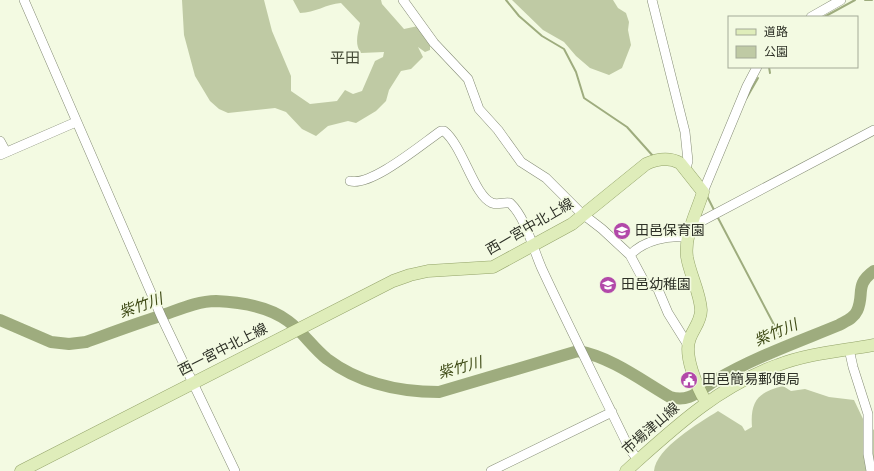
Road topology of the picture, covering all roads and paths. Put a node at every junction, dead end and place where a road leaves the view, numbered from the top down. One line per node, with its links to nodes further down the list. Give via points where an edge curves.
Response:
1 (24, 0): 7 (street)
2 (403, 0): 14 (street, via 434,43 468,78 479,109 521,162 546,178)
3 (652, 0): 11 (street, via 683,124 688,161)
4 (841, 0): 5 (street)
5 (813, 16)
6 (756, 68): 13 (street)
7 (76, 122): 10 (street); 22 (street)
8 (874, 130): 15 (street, via 700,222)
9 (0, 141): 10 (street)
10 (3, 153)
11 (686, 168): 13 (main road, 西一宮中北上線); 14 (main road, 西一宮中北上線, via 667,159 646,164)
12 (350, 181): 17 (street, via 362,182 381,173 444,131 455,142 484,197 495,204 507,202 515,207)
13 (703, 192): 15 (main road)
14 (583, 215): 17 (main road, 西一宮中北上線); 18 (street)
15 (693, 222): 16 (main road)
16 (688, 238): 18 (street, via 677,236 646,243); 19 (main road, via 687,258 700,299 701,312)
17 (532, 246): 22 (main road, 西一宮中北上線, via 493,267 441,270 410,275 369,292); 24 (street)
18 (630, 255): 19 (street, via 645,283 657,287 668,313)
19 (688, 345): 23 (main road, via 688,355)
20 (874, 345): 21 (main road, 市場津山線)
21 (849, 349): 23 (main road, 市場津山線, via 817,354 779,365); 30 (street, via 868,414 868,454)
22 (192, 383): 26 (main road, 西一宮中北上線); 27 (street)
23 (701, 393): 25 (main road, 市場津山線)
24 (612, 412): 25 (street); 28 (street)
25 (638, 460): 29 (main road, 市場津山線)
26 (21, 471)
27 (235, 471)
28 (491, 471)
29 (626, 471)
30 (871, 471)

